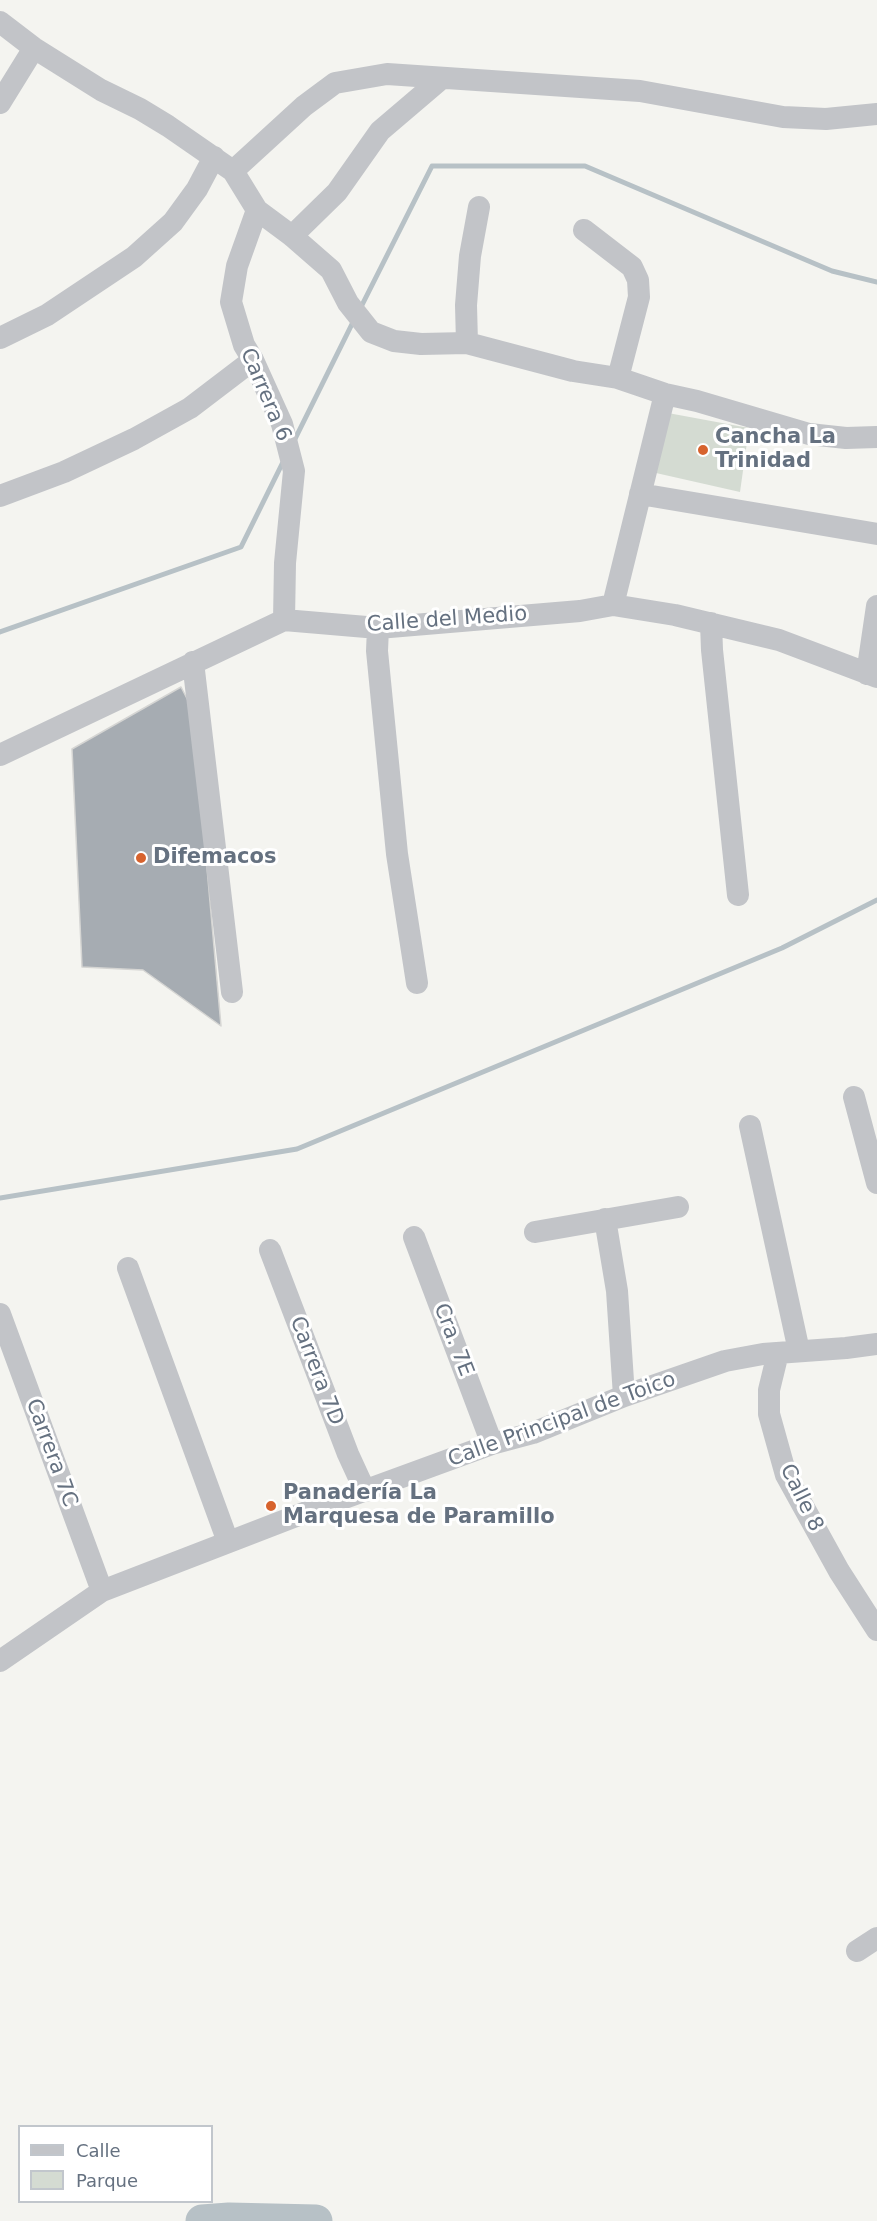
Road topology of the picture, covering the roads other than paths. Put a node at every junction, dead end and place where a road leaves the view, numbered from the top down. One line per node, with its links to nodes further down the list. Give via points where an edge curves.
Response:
1 (0, 22): 2 (street)
2 (34, 48): 4 (street); 6 (street, via 101,90 141,109)
3 (441, 79): 5 (street, via 640,91 783,117 826,119); 7 (street, via 387,74 335,83); 11 (street, via 380,131 336,192)
4 (0, 104)
5 (877, 114)
6 (214, 157): 7 (street); 12 (street, via 173,222 134,257 47,315)
7 (233, 171): 9 (street)
8 (479, 207): 13 (street, via 470,256)
9 (257, 210): 11 (street); 14 (street, Carrera 6, via 237,266 231,302 244,345)
10 (584, 230): 15 (street, via 632,267 638,280 639,297)
11 (292, 236): 13 (street, via 330,270 348,303 371,332 394,341)
12 (0, 338)
13 (467, 343): 15 (street, via 573,371)
14 (253, 360): 19 (street, via 190,408 134,439); 23 (street, Carrera 6, via 282,424 294,471)
15 (618, 378): 16 (street)
16 (665, 394): 17 (street, via 809,434); 18 (street)
17 (877, 437)
18 (640, 494): 20 (street); 21 (street)
19 (0, 496)
20 (877, 534)
21 (612, 605): 24 (street, Calle del Medio); 25 (street, Calle del Medio)
22 (877, 606): 27 (street)
23 (284, 620): 25 (street, Calle del Medio); 26 (street, Calle del Medio)
24 (711, 622): 27 (street, Calle del Medio, via 779,640); 29 (street)
25 (378, 628): 30 (street, via 397,854)
26 (193, 662): 28 (street, Calle del Medio); 31 (street)
27 (872, 675)
28 (0, 755)
29 (738, 895)
30 (417, 983)
31 (232, 992)
32 (854, 1097): 34 (street)
33 (750, 1126): 43 (street, Calle 8)
34 (877, 1183)
35 (678, 1207): 36 (street)
36 (605, 1219): 37 (street); 44 (street, via 617,1291)
37 (535, 1232)
38 (414, 1237): 45 (street, Cra. 7E)
39 (270, 1250): 46 (street, Carrera 7D)
40 (128, 1268): 47 (street)
41 (0, 1314): 48 (street, Carrera 7C)
42 (877, 1344): 43 (street, Calle Principal de Toico)
43 (789, 1352): 44 (street, Calle Principal de Toico, via 725,1360); 49 (street, Calle 8, via 770,1390 769,1414 786,1475)
44 (624, 1396): 45 (street, Calle Principal de Toico, via 533,1434)
45 (492, 1444): 46 (street, Calle Principal de Toico)
46 (365, 1491): 47 (street, Calle Principal de Toico)
47 (228, 1542): 48 (street, Calle Principal de Toico)
48 (102, 1592): 50 (street, Calle Principal de Toico)
49 (877, 1630)
50 (0, 1661)
51 (877, 1938): 52 (street)
52 (857, 1951)

